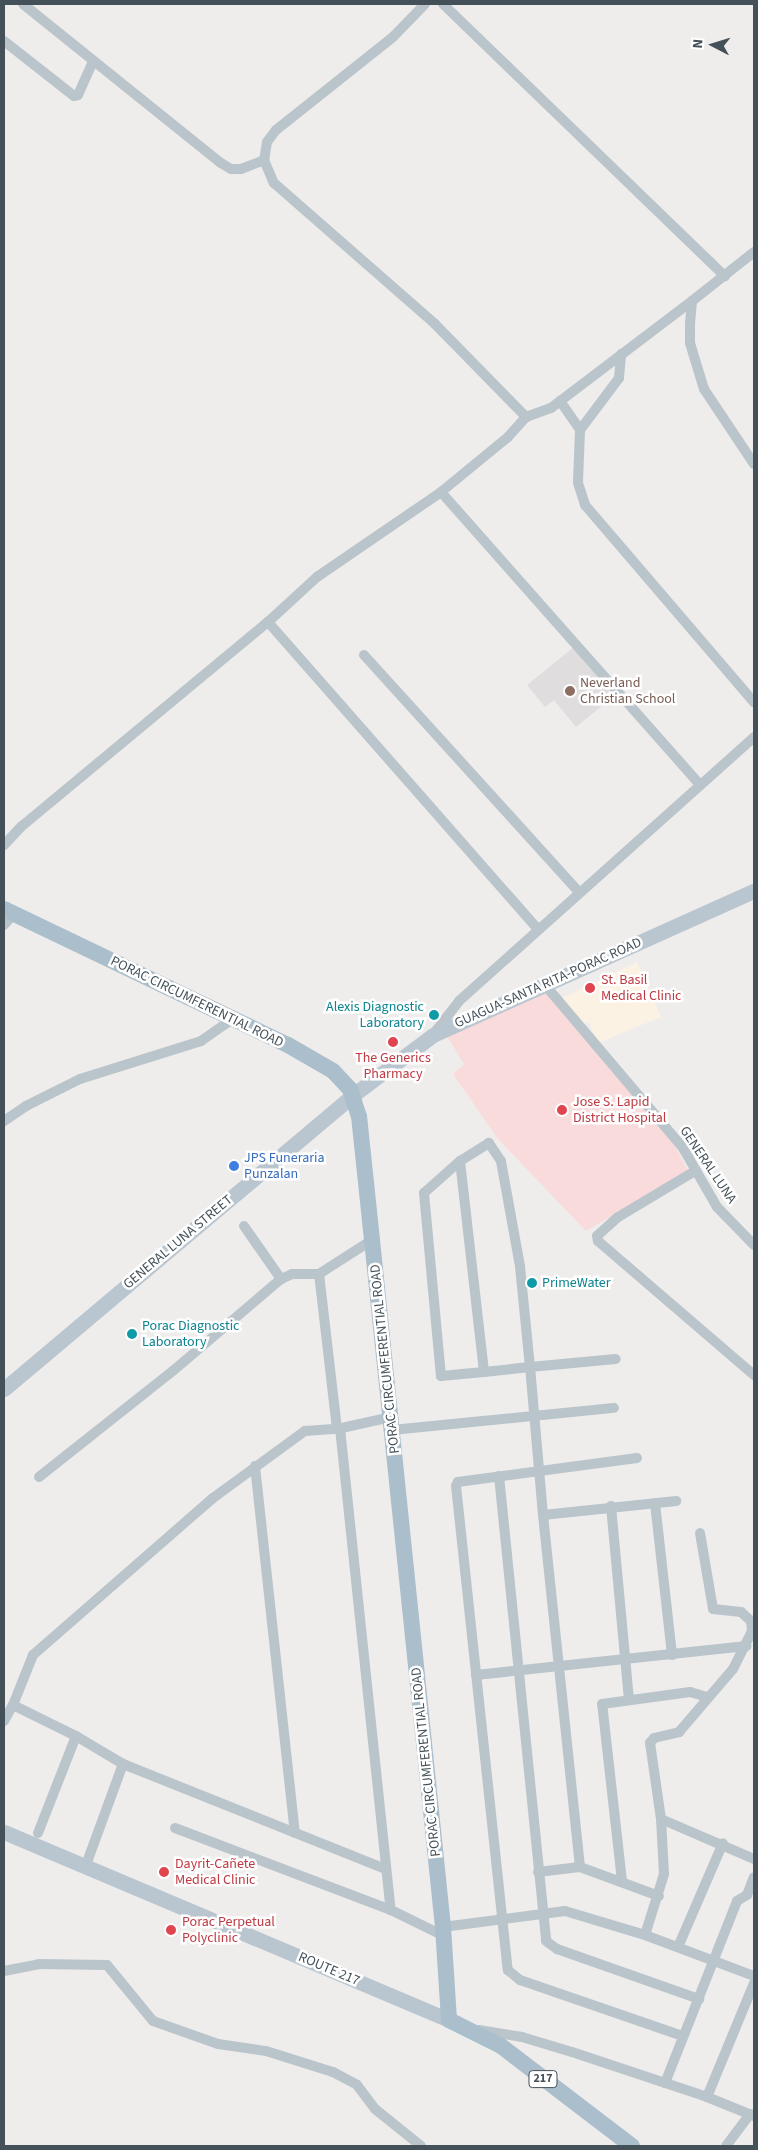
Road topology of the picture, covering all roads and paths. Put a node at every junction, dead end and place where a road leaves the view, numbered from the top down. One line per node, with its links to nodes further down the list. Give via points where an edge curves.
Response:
1 (23, 4): 5 (street)
2 (425, 4): 6 (street, via 393,37 276,130 267,142)
3 (443, 4): 8 (street)
4 (4, 41): 5 (street, via 74,96 78,95)
5 (93, 61): 6 (street, via 231,170)
6 (264, 160): 12 (street, via 274,183 434,323)
7 (754, 252): 8 (street)
8 (725, 276): 9 (street)
9 (692, 301): 10 (street); 14 (street, via 690,343 696,369 713,407)
10 (621, 354): 11 (street); 13 (street, via 619,378)
11 (560, 401): 12 (street); 13 (street)
12 (526, 417): 15 (street, via 508,438)
13 (580, 430): 18 (street, via 578,483 585,504 673,611)
14 (754, 464)
15 (441, 492): 16 (street, via 317,577); 20 (street)
16 (268, 622): 21 (street, via 22,826); 25 (street)
17 (364, 655): 23 (street)
18 (754, 702)
19 (754, 737): 20 (street)
20 (700, 785): 23 (street)
21 (4, 845)
22 (754, 891): 26 (main road, GUAGUA-SANTA RITA-PORAC ROAD)
23 (579, 892): 25 (street)
24 (7, 916): 27 (main road, PORAC CIRCUMFERENTIAL ROAD)
25 (538, 929): 28 (street, via 459,1001)
26 (545, 985): 28 (main road, GUAGUA-SANTA RITA-PORAC ROAD); 32 (street, GENERAL LUNA, via 683,1148)
27 (233, 1019): 29 (main road, PORAC CIRCUMFERENTIAL ROAD, via 333,1072); 30 (street, via 201,1040 126,1062 71,1083)
28 (433, 1035): 29 (main road, GUAGUA-SANTA RITA-PORAC ROAD)
29 (353, 1095): 34 (main road, PORAC CIRCUMFERENTIAL ROAD, via 359,1116); 42 (main road, GENERAL LUNA STREET)
30 (4, 1121)
31 (460, 1161): 39 (street, via 489,1143 501,1161 520,1266); 40 (street); 40 (street, via 424,1193 441,1376)
32 (694, 1171): 35 (street, GENERAL LUNA, via 717,1207); 41 (street, via 618,1217 597,1236 598,1241)
33 (244, 1226): 37 (street)
34 (372, 1240): 36 (street); 45 (main road, PORAC CIRCUMFERENTIAL ROAD)
35 (754, 1244)
36 (320, 1274): 37 (street, via 292,1274); 46 (street)
37 (280, 1279): 51 (street, via 174,1370)
38 (616, 1359): 39 (street)
39 (530, 1367): 40 (street); 44 (street)
40 (484, 1372)
41 (754, 1375)
42 (4, 1389)
43 (614, 1408): 44 (street)
44 (534, 1416): 45 (street); 49 (street)
45 (391, 1424): 46 (street); 86 (main road, PORAC CIRCUMFERENTIAL ROAD)
46 (339, 1429): 48 (street, via 305,1432); 78 (street)
47 (636, 1458): 49 (street)
48 (255, 1466): 65 (street, via 213,1498 33,1655); 73 (street)
49 (539, 1472): 50 (street); 55 (street)
50 (499, 1476): 61 (street); 62 (street, via 456,1484)
51 (39, 1477)
52 (676, 1501): 53 (street)
53 (655, 1503): 54 (street); 58 (street)
54 (611, 1506): 55 (street); 59 (street)
55 (543, 1515): 60 (street)
56 (700, 1533): 57 (street, via 713,1609 738,1611 748,1618 752,1631)
57 (746, 1646): 58 (street); 63 (street, via 733,1669)
58 (672, 1655): 59 (street)
59 (625, 1660): 60 (street); 64 (street)
60 (559, 1666): 61 (street); 77 (street)
61 (519, 1671): 62 (street); 79 (street)
62 (476, 1675): 85 (street)
63 (707, 1697): 64 (street, via 690,1692); 69 (street, via 679,1732 650,1742)
64 (629, 1699): 81 (street, via 604,1702 601,1706)
65 (13, 1705): 66 (street); 67 (street)
66 (4, 1721)
67 (76, 1736): 68 (street); 72 (street)
68 (123, 1764): 73 (street); 76 (street)
69 (661, 1819): 74 (street); 82 (street, via 664,1874)
70 (176, 1828): 83 (street)
71 (4, 1832): 76 (main road, ROUTE 217 / 217)
72 (38, 1833)
73 (295, 1833): 78 (street)
74 (723, 1843): 75 (street); 88 (street)
75 (754, 1859)
76 (86, 1864): 94 (main road, ROUTE 217 / 217)
77 (580, 1867): 79 (street); 81 (street)
78 (386, 1869): 83 (street)
79 (538, 1872): 84 (street)
80 (754, 1876): 89 (street, via 748,1895 736,1901)
81 (622, 1880): 82 (street)
82 (659, 1896): 87 (street)
83 (391, 1910): 86 (street)
84 (542, 1913): 85 (street); 87 (street, via 565,1911); 93 (street, via 545,1937 552,1946)
85 (501, 1918): 86 (street); 96 (street, via 506,1965 515,1977)
86 (444, 1932): 94 (main road, PORAC CIRCUMFERENTIAL ROAD)
87 (645, 1935): 88 (street)
88 (678, 1947): 89 (street)
89 (714, 1960): 91 (street); 93 (street)
90 (4, 1971): 100 (street, via 39,1964 107,1965 153,2021 218,2044 266,2051 333,2072 357,2085 375,2109)
91 (754, 1976)
92 (754, 1983): 98 (street)
93 (699, 1999): 96 (street)
94 (449, 2020): 95 (main road, ROUTE 217 / 217)
95 (468, 2028): 97 (street, via 522,2037); 101 (main road, ROUTE 217 / 217, via 501,2046)
96 (683, 2036): 97 (street)
97 (666, 2083): 98 (street)
98 (708, 2097): 99 (street)
99 (752, 2115): 102 (street)
100 (421, 2146)
101 (632, 2146)
102 (726, 2146)

